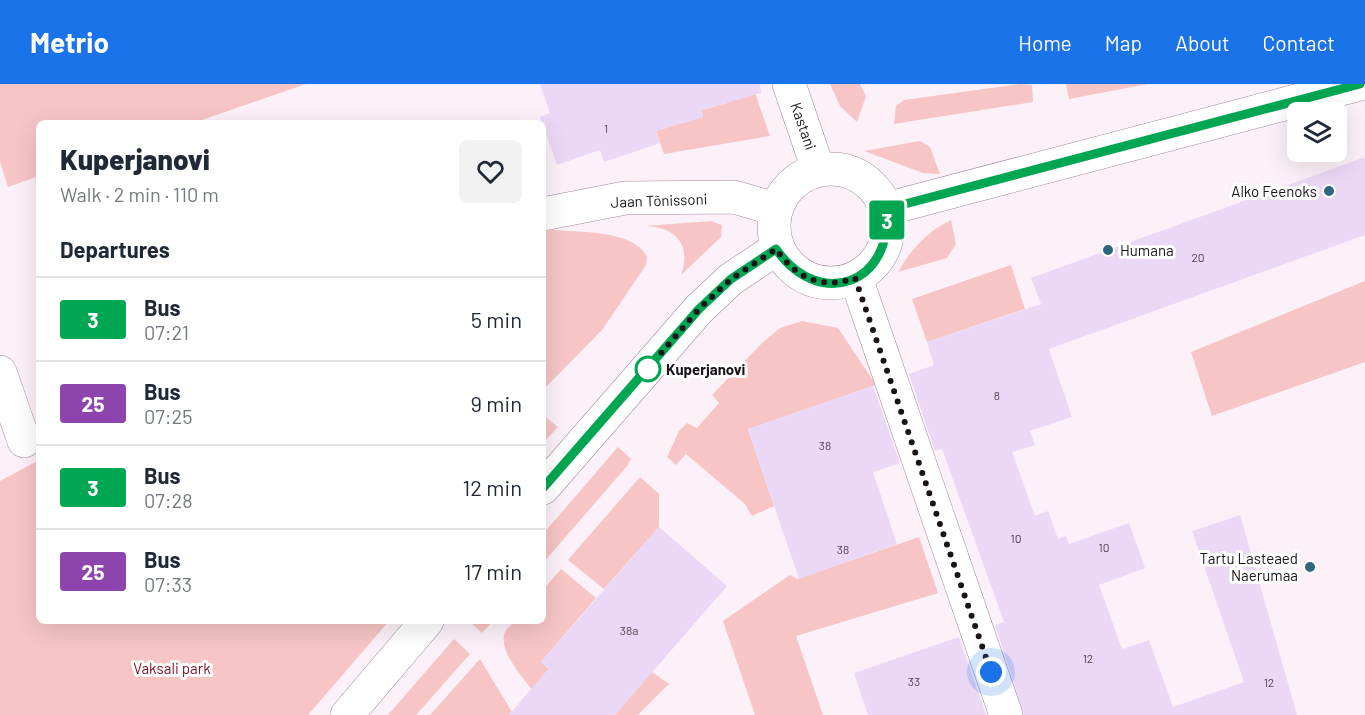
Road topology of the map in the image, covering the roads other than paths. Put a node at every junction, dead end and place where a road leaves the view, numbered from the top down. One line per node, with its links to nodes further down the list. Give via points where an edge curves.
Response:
1 (789, 84): 3 (street, Kastani)
2 (1340, 86): 5 (street)
3 (818, 169): 4 (street, via 794,180); 5 (street, via 840,169 865,179)
4 (775, 209): 6 (street, Jaan Tõnissoni, via 734,197 626,198); 7 (street, via 772,225)
5 (886, 209): 8 (street, via 888,230 883,251 873,265)
6 (546, 213)
7 (776, 249): 8 (street, via 802,277 839,284); 11 (street, via 731,279 699,309)
8 (855, 278): 14 (street)
9 (0, 372): 10 (street)
10 (21, 442)
11 (546, 485)
12 (424, 624): 13 (street)
13 (347, 715)
14 (1006, 715)

